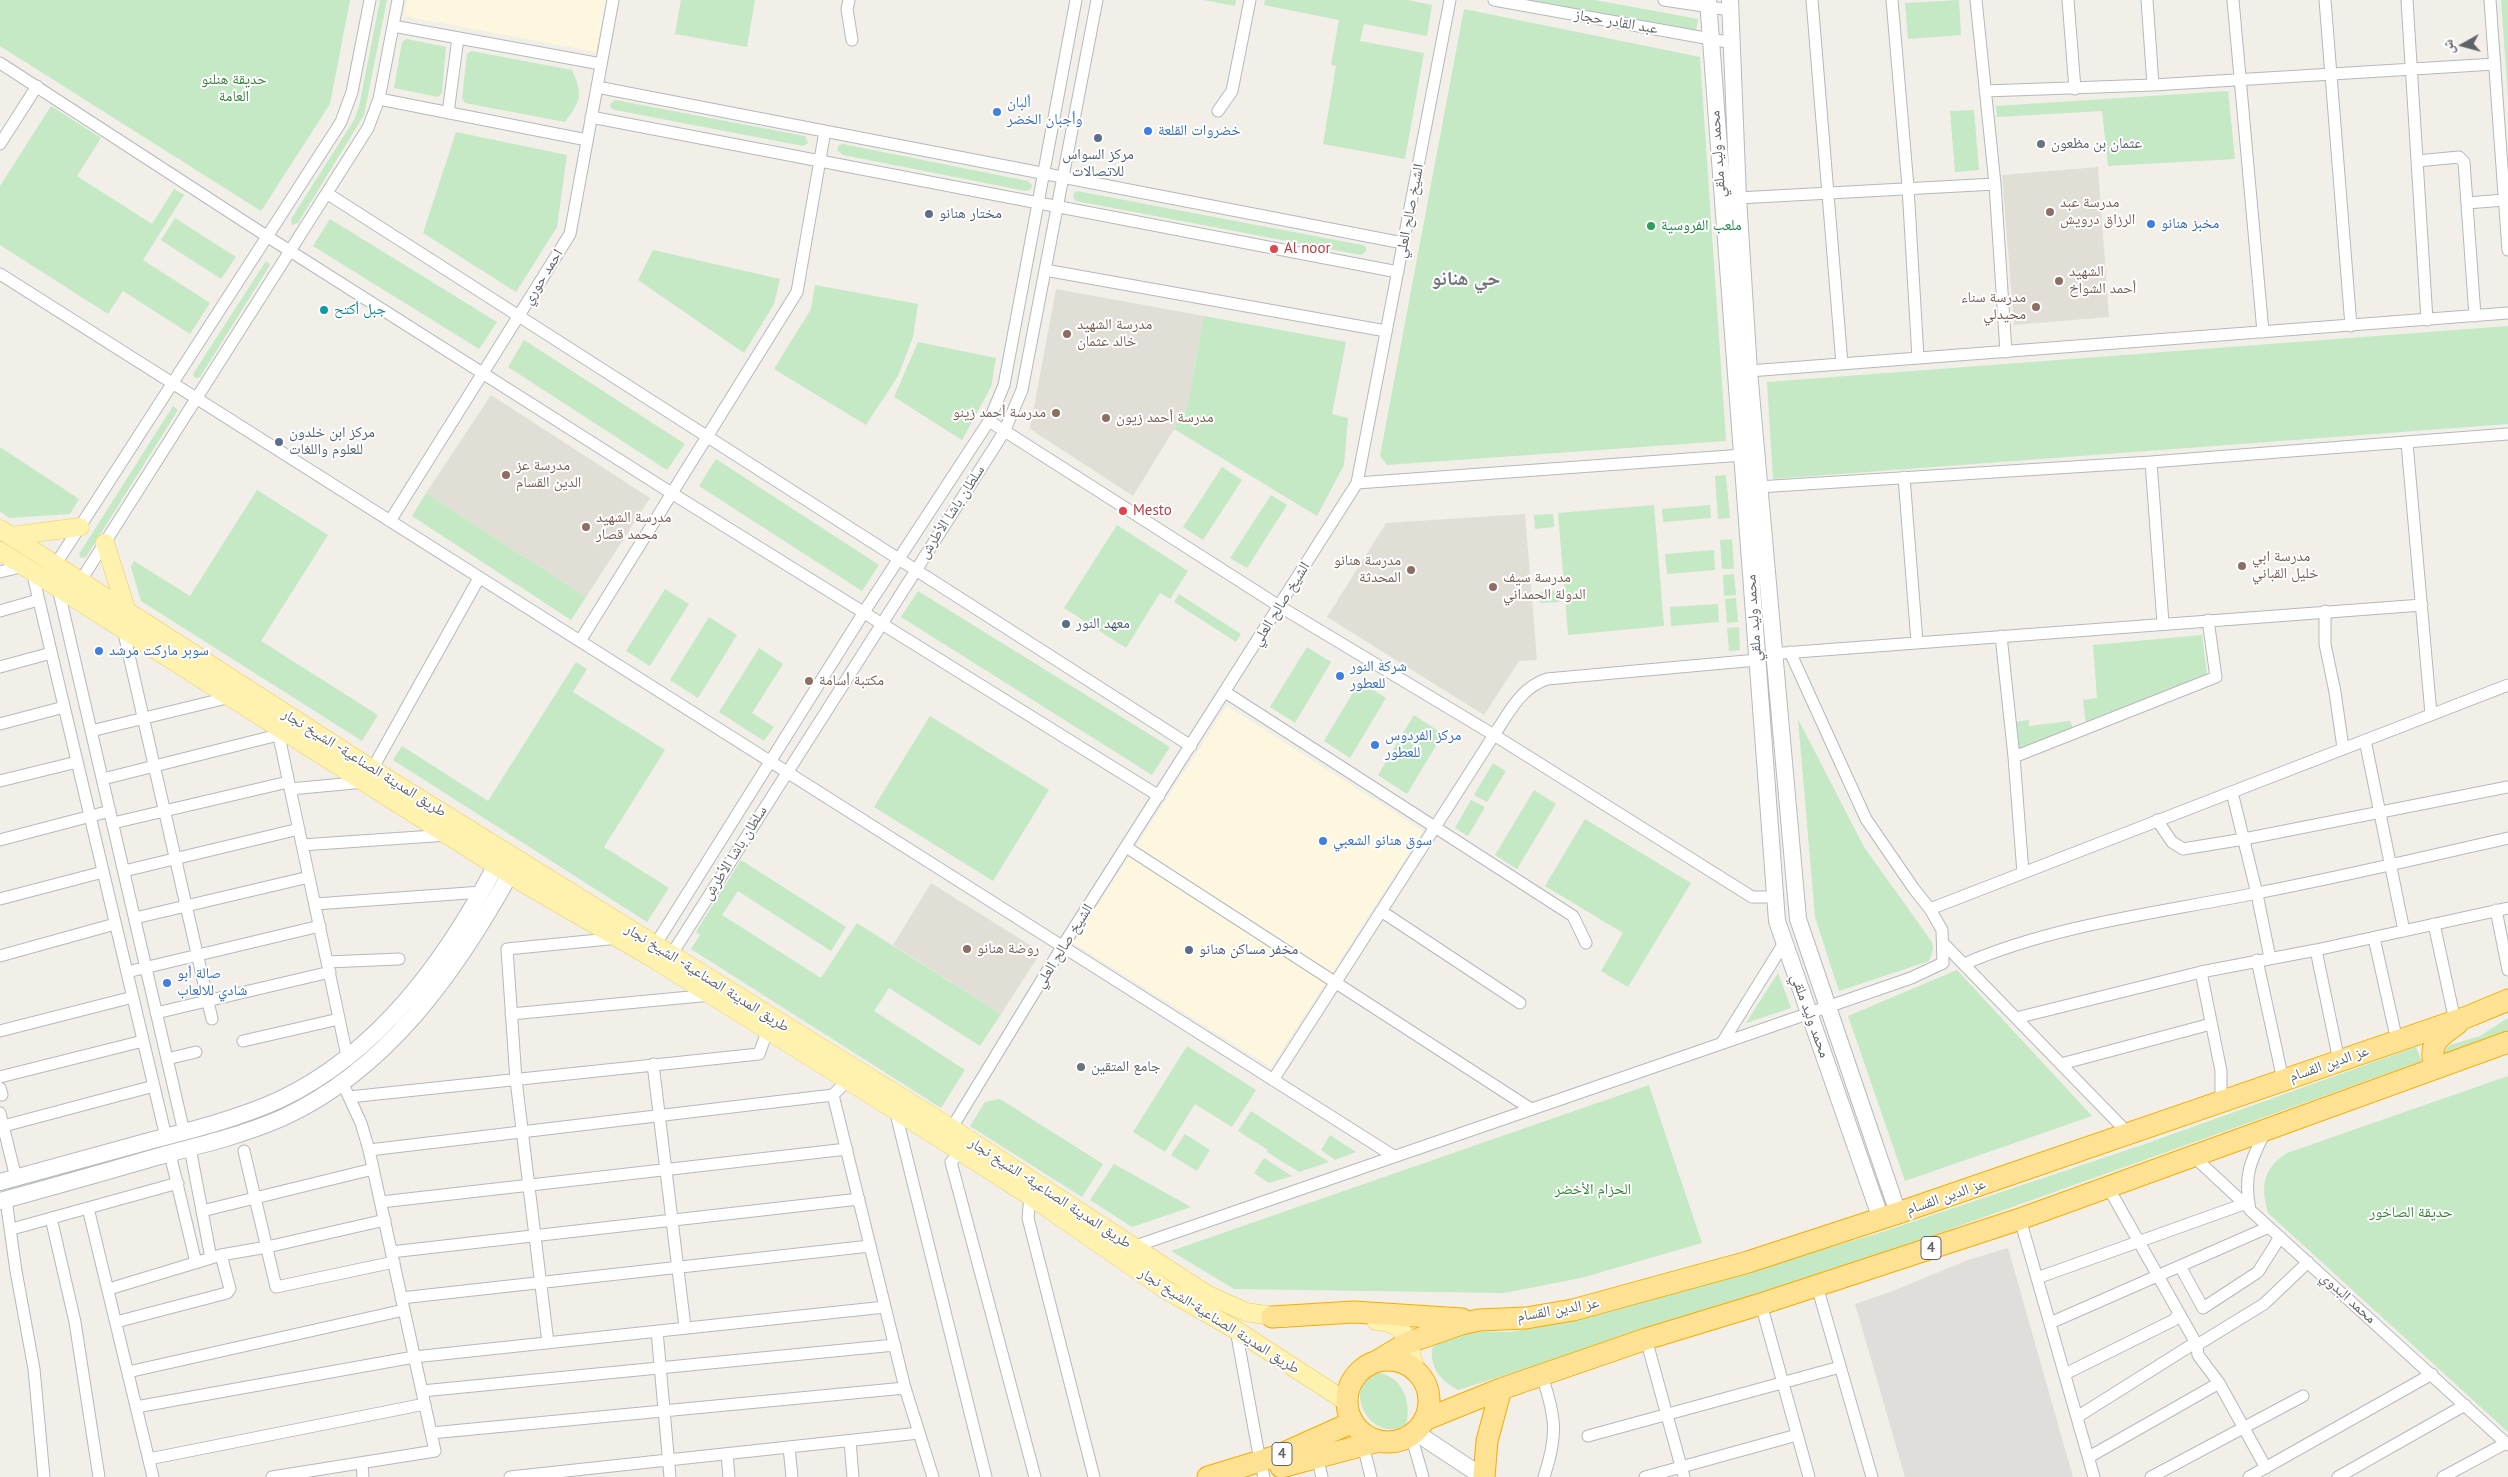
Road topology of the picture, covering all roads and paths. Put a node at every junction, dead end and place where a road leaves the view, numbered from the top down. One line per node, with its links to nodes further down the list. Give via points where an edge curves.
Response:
1 (370, 0): 58 (street, via 352,92 341,122)
2 (398, 0): 22 (street)
3 (613, 0): 28 (street, احمد حوري)
4 (849, 0): 25 (street, via 847,9)
5 (1076, 0): 47 (street, سلطان باشا الأطرش)
6 (1097, 0): 48 (street, سلطان باشا الأطرش)
7 (1250, 0): 39 (street, via 1232,91)
8 (1450, 0): 59 (street, الشيخ صالح العلي)
9 (1494, 0): 24 (street, عبد القادر حجاز)
10 (1664, 0): 20 (street, عبد القادر حجاز)
11 (1812, 0): 51 (street)
12 (1892, 0): 50 (street)
13 (1976, 0): 37 (street)
14 (2068, 0): 36 (street)
15 (2147, 0): 33 (street)
16 (2233, 0): 32 (street)
17 (2325, 0): 31 (street)
18 (2406, 0): 30 (street)
19 (2490, 0): 29 (street)
20 (1708, 4): 21 (street, عبد القادر حجاز); 24 (street, محمد وليد ملقي)
21 (1730, 5): 26 (street, محمد وليد ملقي)
22 (393, 26): 23 (street); 38 (street)
23 (458, 38): 28 (street); 40 (street)
24 (1709, 39): 26 (street, عبد القادر حجاز); 84 (street, محمد وليد ملقي)
25 (852, 40)
26 (1733, 43): 53 (street, محمد وليد ملقي)
27 (0, 63): 34 (street)
28 (601, 64): 35 (street, احمد حوري)
29 (2495, 64): 30 (street); 54 (street)
30 (2412, 68): 31 (street); 46 (street)
31 (2330, 74): 32 (street); 69 (street)
32 (2240, 78): 33 (street); 71 (street)
33 (2153, 85): 36 (street)
34 (37, 86): 44 (street); 58 (street)
35 (597, 87): 41 (street, احمد حوري); 42 (street)
36 (2076, 88): 37 (street)
37 (1985, 92): 49 (street)
38 (380, 100): 40 (street); 52 (street, via 368,128)
39 (1218, 111)
40 (448, 113): 43 (street)
41 (591, 117): 43 (street, احمد حوري); 45 (street)
42 (825, 131): 45 (street); 47 (street)
43 (587, 140): 66 (street, احمد حوري, via 570,234)
44 (0, 144)
45 (820, 161): 55 (street); 82 (street, via 797,292)
46 (2418, 161): 56 (street, via 2459,157 2464,162); 68 (street)
47 (1044, 174): 48 (street); 55 (street, سلطان باشا الأطرش)
48 (1063, 177): 57 (street, سلطان باشا الأطرش); 59 (street)
49 (1994, 184): 50 (street); 72 (street)
50 (1908, 187): 51 (street); 73 (street)
51 (1828, 193): 53 (street); 74 (street)
52 (328, 194): 61 (street); 66 (street)
53 (1738, 198): 75 (street, محمد وليد ملقي)
54 (2504, 200): 56 (street); 60 (street)
55 (1038, 203): 57 (street); 79 (street, سلطان باشا الأطرش, via 1004,385)
56 (2467, 203): 67 (street)
57 (1057, 206): 62 (street, سلطان باشا الأطرش); 63 (street)
58 (268, 237): 61 (street); 77 (street)
59 (1403, 243): 63 (street, الشيخ صالح العلي)
60 (2508, 250)
61 (292, 252): 76 (street); 78 (street)
62 (1045, 270): 70 (street); 80 (street, سلطان باشا الأطرش, via 1022,390)
63 (1398, 272): 70 (street, الشيخ صالح العلي)
64 (0, 274): 77 (street)
65 (2508, 313): 67 (street)
66 (518, 316): 76 (street, احمد حوري); 82 (street)
67 (2476, 316): 68 (street)
68 (2427, 320): 69 (street)
69 (2352, 326): 71 (street)
70 (1386, 331): 87 (street, الشيخ صالح العلي)
71 (2263, 332): 72 (street)
72 (2006, 352): 73 (street)
73 (1918, 358): 74 (street)
74 (1842, 364): 75 (street)
75 (1749, 371): 88 (street, محمد وليد ملقي)
76 (483, 373): 89 (street); 90 (street, احمد حوري)
77 (173, 384): 78 (street); 91 (street)
78 (197, 399): 90 (street); 93 (street)
79 (989, 421): 80 (street); 95 (street, سلطان باشا الأطرش)
80 (1004, 432): 97 (street, سلطان باشا الأطرش); 104 (street)
81 (2508, 434): 83 (street)
82 (708, 437): 89 (street); 95 (street)
83 (2406, 443): 85 (street); 103 (street)
84 (1743, 456): 87 (street); 118 (street, محمد وليد ملقي)
85 (2151, 462): 86 (street); 111 (street)
86 (1904, 477): 88 (street); 115 (street)
87 (1357, 483): 104 (street, الشيخ صالح العلي)
88 (1758, 487): 116 (street, محمد وليد ملقي)
89 (673, 494): 108 (street); 114 (street)
90 (390, 521): 99 (street)
91 (80, 527): 92 (main road); 96 (street)
92 (5, 533): 96 (main road, طريق المدينة الصناعية- الشيخ نجار)
93 (105, 543): 101 (street); 105 (main road)
94 (0, 551): 100 (main road)
95 (898, 560): 97 (street); 108 (street, سلطان باشا الأطرش)
96 (56, 564): 100 (street); 101 (main road, طريق المدينة الصناعية- الشيخ نجار)
97 (915, 570): 110 (street, سلطان باشا الأطرش); 131 (street)
98 (0, 572): 100 (street)
99 (479, 578): 114 (street); 138 (street)
100 (46, 580): 101 (street); 102 (street); 112 (main road); 127 (street)
101 (81, 581): 105 (main road, طريق المدينة الصناعية- الشيخ نجار)
102 (38, 600): 106 (street); 117 (street)
103 (2422, 605): 107 (street); 124 (street)
104 (1279, 606): 121 (street, الشيخ صالح العلي); 129 (street)
105 (126, 609): 138 (main road, طريق المدينة الصناعية- الشيخ نجار)
106 (0, 611)
107 (2326, 611): 109 (street); 132 (street, via 2325,644)
108 (864, 612): 110 (street); 135 (street, سلطان باشا الأطرش)
109 (2208, 620): 111 (street); 133 (street, via 2216,677)
110 (881, 622): 137 (street, سلطان باشا الأطرش); 144 (street)
111 (2163, 623): 113 (street)
112 (123, 629): 122 (main road); 125 (street)
113 (2001, 636): 115 (street); 133 (street)
114 (580, 641): 135 (street)
115 (1917, 642): 116 (street)
116 (1783, 653): 173 (street, via 1866,819); 208 (street, محمد وليد ملقي, via 1798,919)
117 (51, 654): 119 (street); 123 (street)
118 (1757, 660): 129 (street, via 1547,679 1534,683 1522,693); 168 (street, محمد وليد ملقي)
119 (0, 667)
120 (2508, 685): 124 (street)
121 (1225, 692): 131 (street, الشيخ صالح العلي); 151 (street)
122 (231, 696): 125 (street); 128 (main road)
123 (64, 707): 126 (street); 134 (street)
124 (2431, 714): 130 (street)
125 (142, 719): 127 (street); 136 (street)
126 (0, 724)
127 (91, 731): 139 (street)
128 (277, 731): 136 (street); 138 (main road); 141 (street)
129 (1494, 735): 151 (street); 168 (street, via 1752,897)
130 (2365, 740): 132 (street); 147 (street)
131 (1191, 746): 144 (street, الشيخ صالح العلي)
132 (2343, 748): 143 (street)
133 (2014, 757): 164 (street)
134 (77, 762): 140 (street); 148 (street)
135 (770, 762): 137 (street); 187 (street, سلطان باشا الأطرش)
136 (153, 767): 139 (street); 146 (street)
137 (786, 772): 186 (street); 193 (street, سلطان باشا الأطرش)
138 (369, 775): 141 (street); 153 (main road); 187 (main road, طريق المدينة الصناعية- الشيخ نجار)
139 (102, 780): 145 (street)
140 (0, 781)
141 (289, 785): 146 (street); 152 (street)
142 (2508, 787): 147 (street)
143 (2232, 792): 149 (street); 155 (street)
144 (1159, 796): 158 (street, الشيخ صالح العلي)
145 (110, 811): 148 (street); 150 (street)
146 (163, 811): 150 (street); 159 (street)
147 (2379, 812): 155 (street); 160 (street)
148 (90, 816): 156 (street); 163 (street)
149 (2157, 820): 155 (street, via 2172,842 2183,849); 164 (street)
150 (113, 823): 162 (street)
151 (1436, 827): 175 (street); 183 (street, via 1573,916)
152 (299, 829): 157 (street); 159 (street)
153 (448, 835): 157 (street); 161 (main road)
154 (2508, 838): 160 (street)
155 (2244, 839): 167 (street)
156 (0, 840)
157 (302, 845): 165 (street)
158 (1126, 847): 186 (street, الشيخ صالح العلي); 202 (street)
159 (174, 859): 162 (street); 171 (street)
160 (2390, 865): 167 (street); 180 (street)
161 (503, 870): 166 (street); 181 (main road); 201 (street)
162 (124, 871): 176 (street)
163 (103, 872): 169 (street); 177 (street)
164 (2023, 873): 173 (street)
165 (309, 877): 170 (street); 171 (street)
166 (482, 892): 170 (street); 201 (street)
167 (2257, 894): 191 (street); 195 (street, via 2075,928 1999,949)
168 (1776, 897): 184 (street, محمد وليد ملقي, via 1777,922)
169 (0, 899)
170 (315, 904): 179 (street)
171 (185, 906): 176 (street); 189 (street)
172 (2508, 908): 174 (street)
173 (1930, 909): 185 (street, via 1942,930)
174 (2496, 910): 178 (street); 198 (street)
175 (1381, 911): 202 (street); 207 (street)
176 (134, 918): 196 (street)
177 (115, 924): 190 (street); 199 (street)
178 (2434, 924): 180 (street); 214 (street)
179 (320, 926): 189 (street); 197 (street)
180 (2404, 931): 182 (street)
181 (620, 938): 187 (main road); 211 (street, via 507,949)
182 (2374, 938): 188 (street); 221 (street)
183 (1586, 943)
184 (1784, 943): 210 (street, محمد وليد ملقي); 223 (street)
185 (1944, 944): 195 (street); 208 (street, via 1944,963)
186 (1062, 947): 235 (street); 251 (street, الشيخ صالح العلي)
187 (652, 950): 193 (main road, طريق المدينة الصناعية- الشيخ نجار)
188 (2316, 950): 191 (street); 227 (street)
189 (197, 955): 196 (street); 206 (street)
190 (0, 956)
191 (2270, 958): 194 (street)
192 (399, 959): 197 (street)
193 (667, 960): 203 (main road, طريق المدينة الصناعية-الشيخ نجار); 251 (main road, طريق المدينة الصناعية- الشيخ نجار)
194 (2257, 960): 200 (street); 236 (street)
195 (1964, 964): 212 (street)
196 (146, 967): 199 (street); 209 (street)
197 (328, 967): 206 (street); 213 (street)
198 (2508, 970)
199 (127, 972): 204 (street)
200 (2201, 972): 212 (street); 216 (street)
201 (432, 982): 225 (street); 237 (street, via 394,1037)
202 (1335, 982): 235 (street); 242 (street)
203 (711, 995): 211 (street); 218 (main road, طريق المدينة الصناعية-الشيخ نجار)
204 (132, 997): 217 (street); 219 (street)
205 (2508, 1000): 214 (highway, عز الدين القسام)
206 (207, 1002): 209 (street); 215 (street)
207 (1520, 1003)
208 (1827, 1007): 210 (street); 275 (street, محمد وليد ملقي)
209 (156, 1013): 226 (street)
210 (1810, 1013): 223 (street); 275 (street, محمد وليد ملقي)
211 (511, 1014): 233 (street)
212 (2016, 1018): 229 (street)
213 (339, 1019): 220 (street); 225 (street)
214 (2461, 1019): 221 (highway, عز الدين القسام); 230 (highway, via 2432,1048)
215 (212, 1020)
216 (2211, 1024): 229 (street); 241 (street, via 2221,1071)
217 (0, 1031)
218 (767, 1032): 228 (street, via 759,1054); 234 (main road, طريق المدينة الصناعية-الشيخ نجار)
219 (143, 1041): 231 (street); 238 (street)
220 (243, 1041)
221 (2397, 1041): 227 (highway, عز الدين القسام)
222 (2508, 1042): 230 (highway)
223 (1722, 1043): 242 (street)
224 (196, 1052): 226 (street)
225 (347, 1056): 248 (street, via 279,1100)
226 (167, 1059): 232 (street)
227 (2339, 1061): 236 (highway, عز الدين القسام)
228 (653, 1064): 233 (street); 245 (street)
229 (2061, 1064): 250 (street)
230 (2435, 1068): 247 (highway, 4)
231 (0, 1077)
232 (171, 1077): 238 (street); 248 (street)
233 (516, 1080): 240 (street); 249 (street)
234 (846, 1080): 239 (street); 243 (main road, طريق المدينة الصناعية-الشيخ نجار)
235 (1272, 1080): 259 (street)
236 (2283, 1080): 241 (highway, عز الدين القسام)
237 (342, 1082): 240 (street); 253 (street, via 283,1117)
238 (153, 1084): 246 (street); 252 (street)
239 (833, 1095): 245 (street); 254 (street)
240 (349, 1097): 255 (street)
241 (2221, 1101): 250 (highway, عز الدين القسام)
242 (1531, 1109): 259 (street)
243 (895, 1110): 251 (main road, طريق المدينة الصناعية-الشيخ نجار); 370 (street)
244 (0, 1113): 246 (street)
245 (659, 1116): 249 (street); 262 (street)
246 (2, 1126): 263 (street)
247 (2267, 1129): 260 (highway, 4); 272 (street, via 2250,1163)
248 (184, 1132): 252 (street)
249 (522, 1132): 255 (street); 265 (street)
250 (2128, 1133): 275 (highway, عز الدين القسام)
251 (947, 1135): 257 (main road, طريق المدينة الصناعية-الشيخ نجار); 287 (main road, طريق المدينة الصناعية- الشيخ نجار)
252 (166, 1137): 258 (street); 263 (street)
253 (190, 1148): 258 (street); 274 (street)
254 (847, 1149): 262 (street); 269 (street)
255 (369, 1150): 261 (street)
256 (244, 1151): 268 (street)
257 (960, 1152): 267 (main road, طريق المدينة الصناعية-الشيخ نجار); 371 (street, via 951,1162)
258 (170, 1154): 264 (street); 270 (street)
259 (1392, 1155): 287 (street)
260 (2193, 1156): 266 (highway, 4); 272 (street, محمد البدوي)
261 (373, 1169): 268 (street); 271 (street)
262 (666, 1170): 265 (street); 279 (street)
263 (8, 1180)
264 (178, 1183): 273 (street); 291 (street)
265 (529, 1186): 271 (street); 282 (street)
266 (2108, 1187): 277 (highway, 4); 284 (street)
267 (1030, 1196): 309 (main road, طريق المدينة الصناعية-الشيخ نجار, via 1166,1290); 372 (street, via 1028,1218)
268 (255, 1198): 274 (street); 286 (street)
269 (859, 1199): 279 (street); 285 (street)
270 (3, 1201): 281 (street)
271 (380, 1202): 278 (street)
272 (2247, 1207): 280 (street, محمد البدوي); 284 (street)
273 (88, 1208): 276 (street); 298 (street)
274 (202, 1211): 288 (street)
275 (1890, 1216): 305 (highway, عز الدين القسام, via 1748,1262 1573,1310 1526,1318)
276 (51, 1218): 281 (street); 360 (street, via 75,1322)
277 (2020, 1219): 295 (street); 297 (highway, 4)
278 (385, 1220): 286 (street); 289 (street)
279 (672, 1220): 282 (street); 293 (street)
280 (2269, 1227): 283 (street, محمد البدوي); 292 (street)
281 (12, 1229): 359 (street, via 16,1271 34,1369)
282 (535, 1236): 289 (street); 296 (street)
283 (2280, 1237): 290 (street, محمد البدوي); 292 (street, via 2258,1272 2203,1308)
284 (2139, 1242): 294 (street); 295 (street)
285 (870, 1246): 293 (street); 301 (street)
286 (267, 1247): 288 (street); 289 (street, via 276,1287)
287 (1133, 1247): 304 (main road, طريق المدينة الصناعية- الشيخ نجار, via 1220,1302)
288 (216, 1256): 291 (street); 306 (street, via 230,1289 227,1293)
289 (393, 1257): 299 (street)
290 (2308, 1262): 315 (street, via 2264,1304); 323 (street, محمد البدوي)
291 (196, 1263): 298 (street)
292 (2180, 1266): 294 (street)
293 (677, 1268): 296 (street); 308 (street)
294 (2158, 1276): 303 (street); 307 (street)
295 (2037, 1278): 307 (street)
296 (541, 1282): 299 (street); 312 (street)
297 (1817, 1286): 300 (highway, 4); 318 (street)
298 (109, 1289): 306 (street)
299 (402, 1298): 302 (street)
300 (1761, 1304): 311 (highway, 4); 325 (street)
301 (885, 1307): 308 (street); 314 (street)
302 (404, 1310): 316 (street); 321 (street)
303 (2179, 1313): 315 (street); 322 (street, via 2174,1320)
304 (1272, 1317): 305 (highway, via 1376,1312); 313 (main road, طريق المدينة الصناعية- الشيخ نجار, via 1389,1322 1400,1328)
305 (1479, 1320): 313 (highway, عز الدين القسام, via 1443,1328)
306 (116, 1322): 321 (street)
307 (2050, 1323): 322 (street)
308 (685, 1327): 310 (street)
309 (1236, 1330): 335 (main road, طريق المدينة الصناعية-الشيخ نجار); 356 (street)
310 (657, 1331): 312 (street); 319 (street)
311 (1646, 1339): 324 (highway, 4); 336 (street)
312 (548, 1342): 316 (street)
313 (1407, 1343): 317 (highway, عز الدين القسام); 320 (main road, طريق المدينة الصناعية- الشيخ نجار)
314 (894, 1345): 319 (street); 327 (street)
315 (2197, 1345): 326 (street, via 2198,1356); 337 (street, via 2190,1346)
316 (414, 1357): 329 (street); 333 (street)
317 (1377, 1361): 320 (highway, via 1398,1361); 335 (highway, via 1358,1372 1352,1381)
318 (1840, 1367): 325 (street); 381 (street)
319 (660, 1368): 329 (street); 334 (street)
320 (1416, 1371): 339 (highway, via 1427,1389 1428,1410)
321 (128, 1372): 333 (street)
322 (2065, 1374): 337 (street)
323 (2432, 1374): 332 (street, محمد البدوي); 354 (street)
324 (1542, 1376): 328 (highway, 4); 378 (street, via 1553,1411 1553,1450)
325 (1783, 1383): 336 (street); 342 (street)
326 (2219, 1383): 338 (street); 350 (street)
327 (905, 1388): 334 (street); 340 (street)
328 (1501, 1388): 339 (highway, 4); 377 (highway, via 1487,1441)
329 (422, 1391): 331 (street)
330 (2302, 1396): 338 (street)
331 (425, 1404): 341 (street); 351 (street)
332 (2465, 1405): 346 (street, محمد البدوي); 385 (street)
333 (136, 1407): 351 (street)
334 (664, 1411): 341 (street); 352 (street)
335 (1350, 1412): 345 (highway); 356 (highway, 4)
336 (1668, 1415): 343 (street); 357 (street)
337 (2077, 1417): 350 (street)
338 (2244, 1428): 354 (street); 383 (street)
339 (1417, 1429): 345 (highway, via 1396,1441); 376 (street); 377 (street)
340 (919, 1433): 344 (street); 369 (street)
341 (431, 1434): 353 (street, via 435,1451)
342 (1797, 1435): 357 (street); 380 (street)
343 (1588, 1436)
344 (850, 1441): 347 (street); 368 (street)
345 (1371, 1443): 349 (highway, 4); 375 (street)
346 (2507, 1444): 386 (street)
347 (789, 1447): 348 (street); 367 (street)
348 (727, 1454): 352 (street); 366 (street)
349 (1317, 1456): 356 (highway, 4); 374 (street)
350 (2089, 1457): 382 (street)
351 (149, 1459): 361 (street)
352 (668, 1460): 355 (street); 365 (street)
353 (362, 1463): 362 (street); 363 (street)
354 (2266, 1468): 384 (street)
355 (608, 1472): 358 (street)
356 (1259, 1472): 373 (highway, 4)
357 (1683, 1472): 379 (street)
358 (547, 1475): 364 (street)
359 (44, 1477)
360 (99, 1477)
361 (153, 1477)
362 (272, 1477)
363 (363, 1477)
364 (510, 1477)
365 (670, 1477)
366 (729, 1477)
367 (792, 1477)
368 (853, 1477)
369 (933, 1477)
370 (986, 1477)
371 (1035, 1477)
372 (1094, 1477)
373 (1208, 1477)
374 (1322, 1477)
375 (1371, 1477)
376 (1423, 1477)
377 (1484, 1477)
378 (1544, 1477)
379 (1645, 1477)
380 (1809, 1477)
381 (1872, 1477)
382 (2094, 1477)
383 (2151, 1477)
384 (2249, 1477)
385 (2338, 1477)
386 (2443, 1477)

